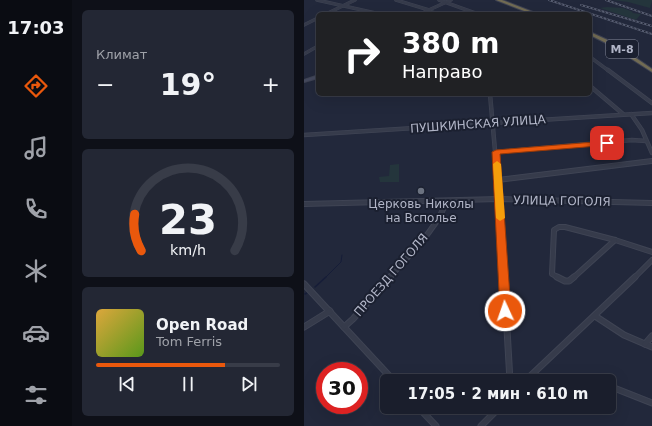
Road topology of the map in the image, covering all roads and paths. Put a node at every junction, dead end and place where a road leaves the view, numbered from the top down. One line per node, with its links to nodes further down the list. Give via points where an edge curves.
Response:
1 (317, 0): 9 (street)
2 (355, 0): 9 (street)
3 (396, 0): 10 (street)
4 (439, 0): 8 (street)
5 (451, 0): 8 (street)
6 (498, 0): 16 (highway)
7 (501, 0): 17 (highway)
8 (446, 2): 10 (street); 15 (street)
9 (344, 5): 11 (street); 12 (street)
10 (428, 10): 13 (street); 14 (street)
11 (330, 12)
12 (372, 12)
13 (424, 12)
14 (434, 12)
15 (473, 12)
16 (531, 12)
17 (534, 12)
18 (316, 19): 19 (street)
19 (304, 25)
20 (592, 33): 24 (highway, М-8, via 616,45)
21 (316, 47): 22 (street)
22 (304, 54)
23 (592, 58): 29 (street)
24 (652, 70)
25 (316, 78): 26 (street)
26 (304, 81)
27 (592, 88): 32 (street)
28 (490, 96): 33 (street)
29 (652, 103)
30 (652, 113): 31 (street, ПУШКИНСКАЯ УЛИЦА)
31 (631, 114): 32 (street, ПУШКИНСКАЯ УЛИЦА); 35 (street)
32 (624, 115): 33 (street, ПУШКИНСКАЯ УЛИЦА)
33 (493, 123): 34 (street, ПУШКИНСКАЯ УЛИЦА); 36 (street)
34 (304, 135)
35 (646, 141): 36 (street, via 632,140); 37 (street)
36 (496, 152): 39 (street)
37 (652, 153)
38 (652, 161): 39 (street)
39 (498, 180): 40 (street)
40 (499, 199): 41 (street, УЛИЦА ГОГОЛЯ); 42 (street, УЛИЦА ГОГОЛЯ); 56 (street)
41 (446, 201): 43 (street, УЛИЦА ГОГОЛЯ); 51 (street, ПРОЕЗД ГОГОЛЯ, via 444,210 433,227)
42 (652, 203)
43 (304, 204)
44 (616, 240): 44 (street, via 569,281 552,274 556,228 565,227); 45 (street)
45 (652, 252)
46 (652, 260): 49 (street)
47 (304, 284): 48 (street)
48 (330, 311): 50 (street); 51 (street)
49 (595, 316): 53 (street, via 624,335); 57 (street)
50 (304, 327)
51 (344, 327): 55 (street)
52 (652, 336): 53 (street)
53 (645, 344): 54 (street)
54 (652, 347)
55 (388, 374)
56 (510, 374)
57 (533, 374)
58 (616, 389): 59 (street)
59 (652, 403)
60 (425, 414): 62 (street)
61 (493, 414): 63 (street)
62 (436, 426)
63 (481, 426)

